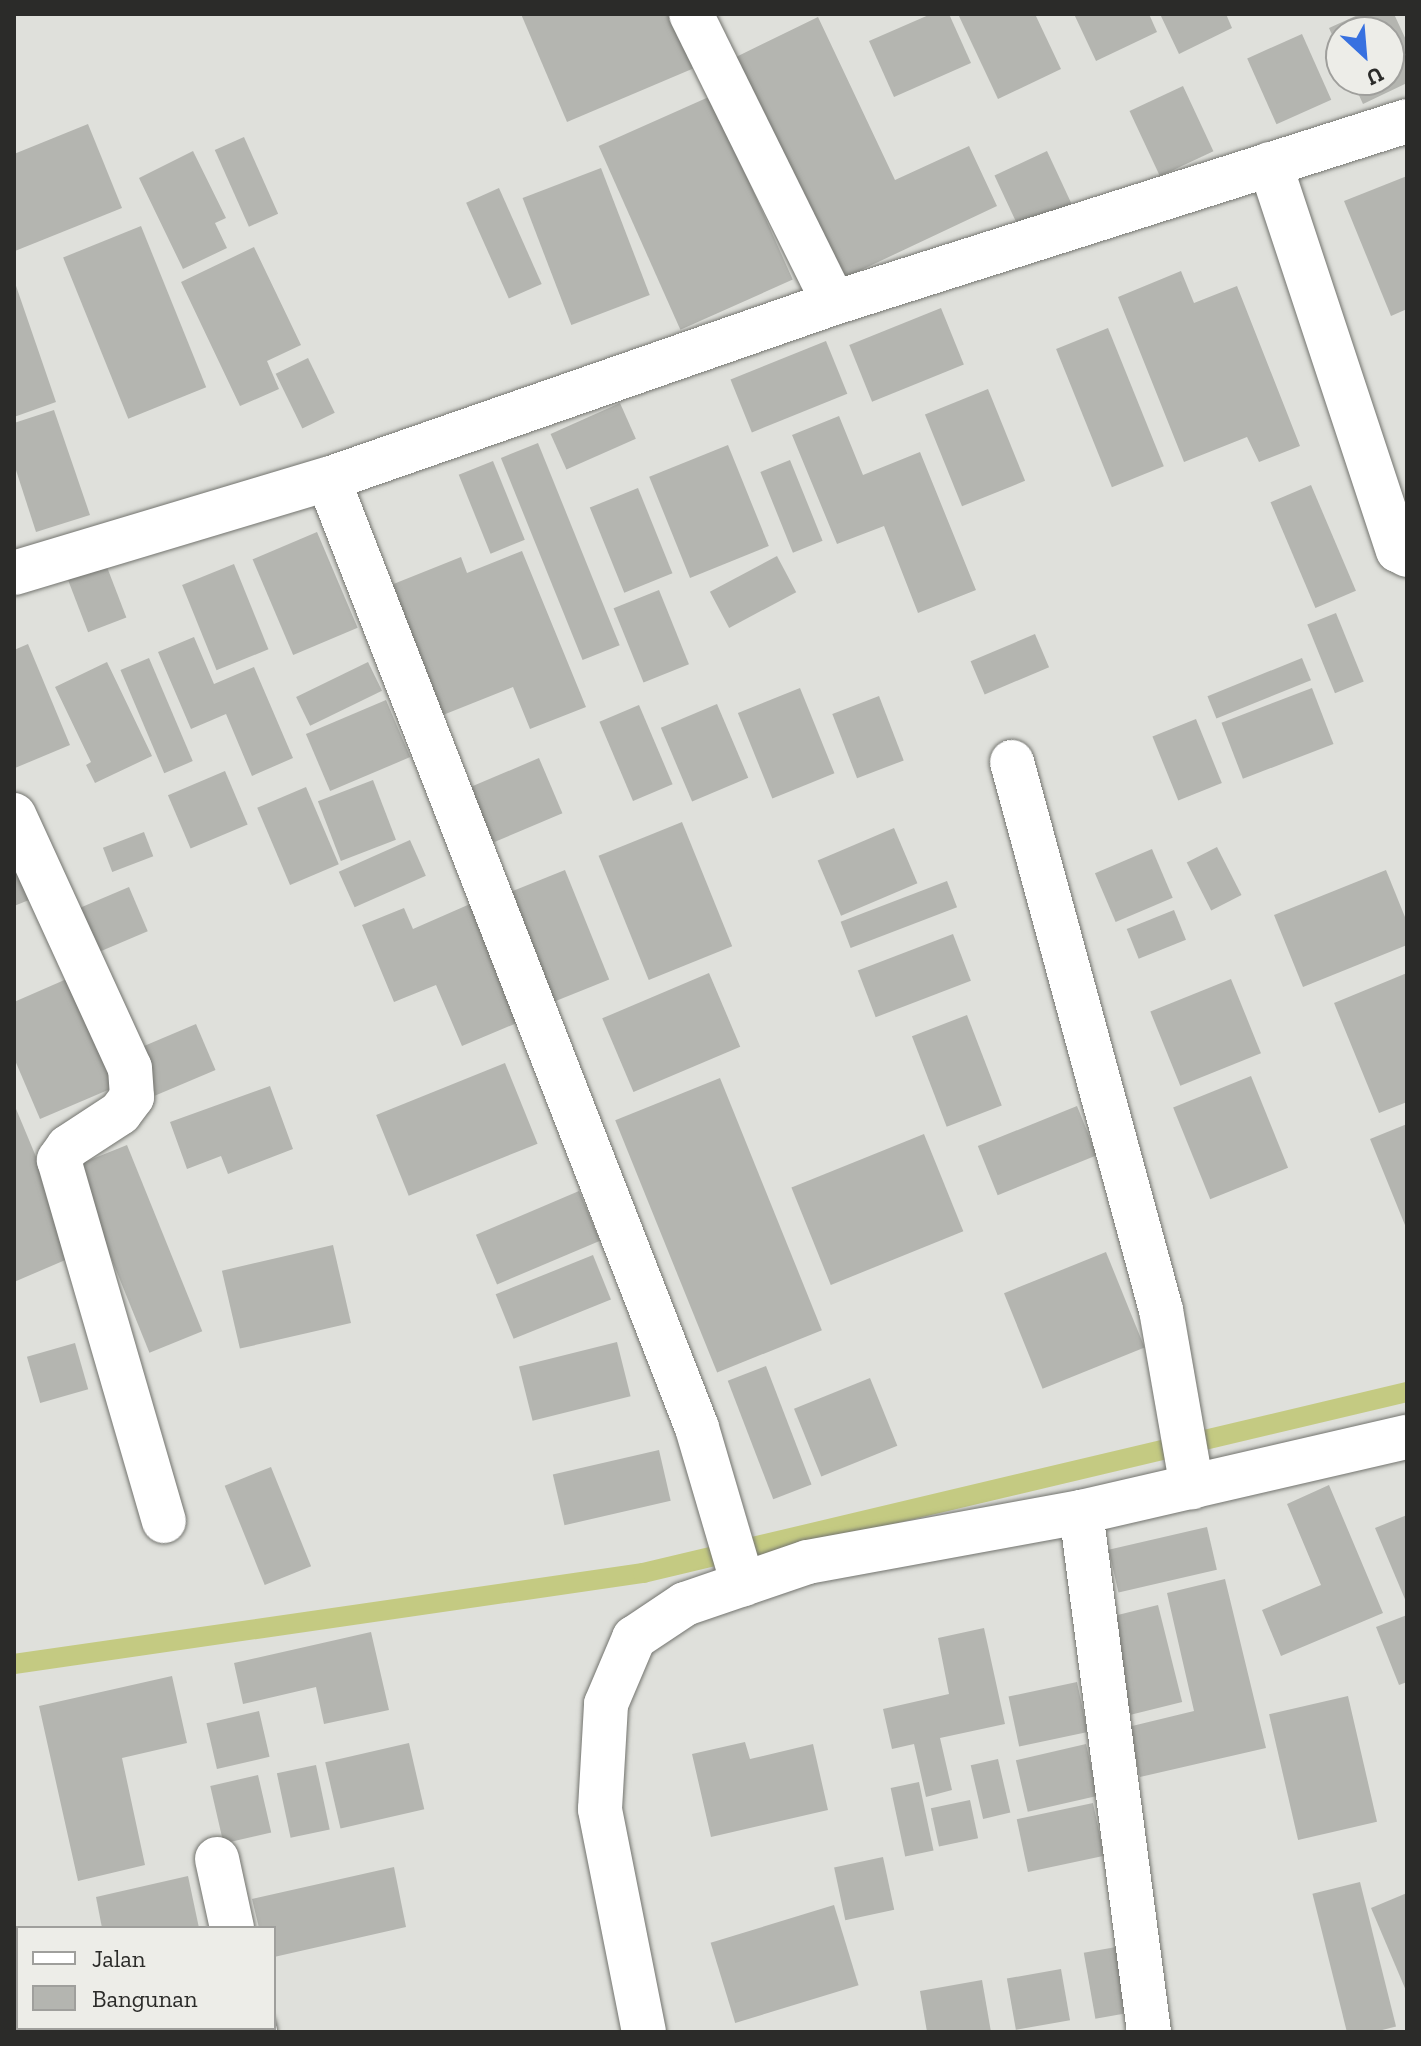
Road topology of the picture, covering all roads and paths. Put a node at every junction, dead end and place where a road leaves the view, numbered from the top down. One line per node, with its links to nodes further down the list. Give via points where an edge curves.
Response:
1 (691, 14): 4 (street)
2 (1407, 121): 3 (street)
3 (1270, 164): 4 (street); 6 (street, via 1398,550)
4 (834, 303): 5 (street)
5 (328, 479): 7 (street); 14 (street, via 697,1428)
6 (1407, 555)
7 (14, 573)
8 (1012, 762): 11 (street, via 1161,1310)
9 (14, 815): 13 (street, via 134,1085 120,1113 68,1147 59,1160)
10 (1407, 1437): 11 (street)
11 (1192, 1487): 12 (street)
12 (1081, 1512): 14 (street, via 808,1562); 18 (street)
13 (164, 1521)
14 (735, 1558): 17 (street, via 685,1604 634,1638 606,1704 600,1809)
15 (217, 1859): 16 (street)
16 (232, 1926)
17 (644, 2032)
18 (1149, 2032)

